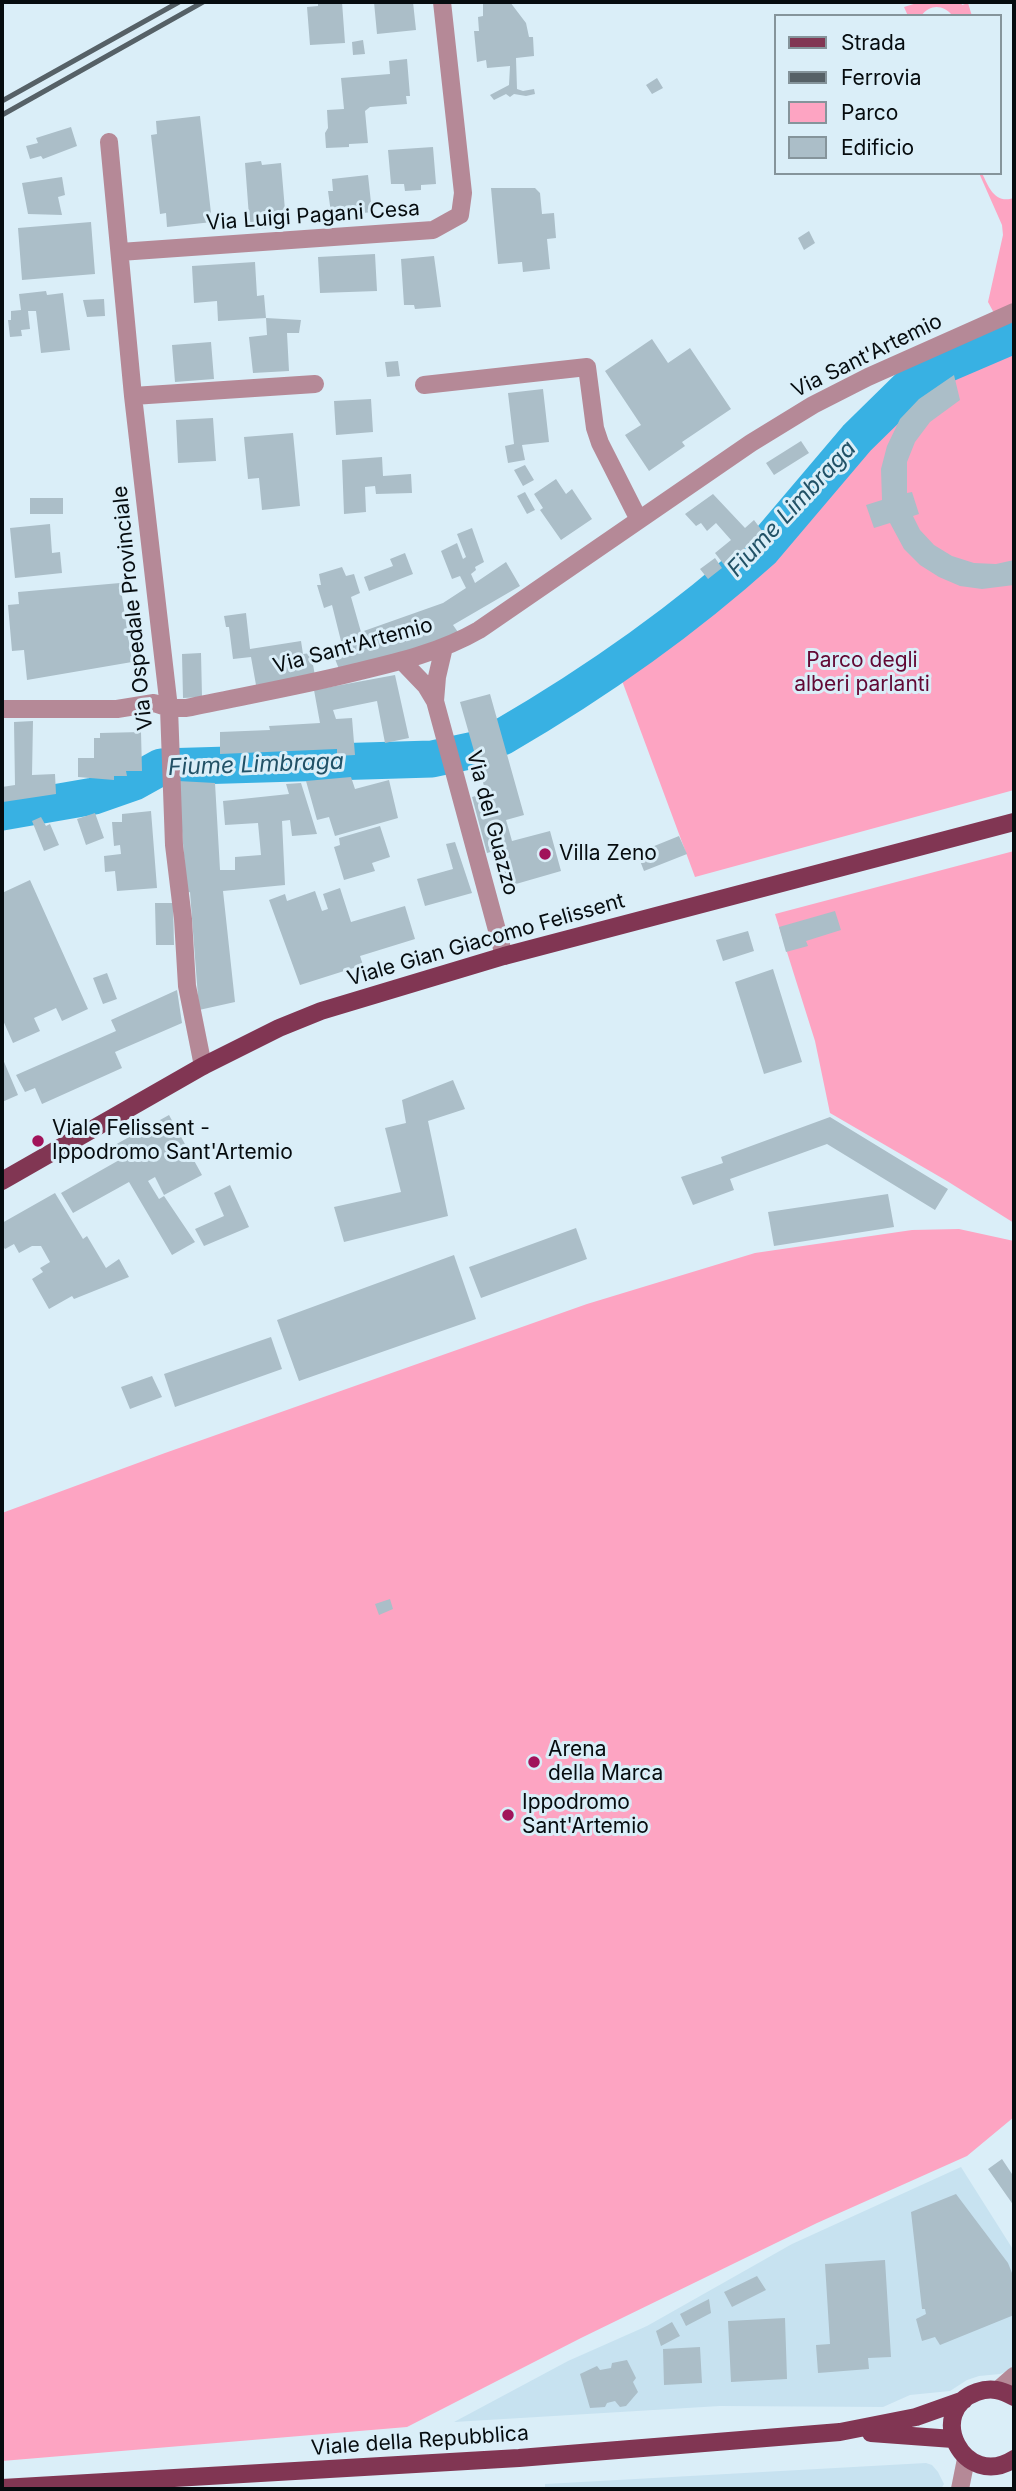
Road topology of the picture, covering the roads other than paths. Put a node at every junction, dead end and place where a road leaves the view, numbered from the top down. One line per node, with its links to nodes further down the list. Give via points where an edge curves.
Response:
1 (442, 2): 3 (street, Via Luigi Pagani Cesa, via 463,193 460,215 433,230)
2 (109, 142): 3 (street, Via Ospedale Provinciale)
3 (120, 252): 7 (street, Via Ospedale Provinciale)
4 (1014, 312): 8 (street, Via Sant'Artemio, via 837,391)
5 (315, 384): 7 (street)
6 (424, 386): 8 (street, via 587,368 600,443)
7 (133, 396): 12 (street, Via Ospedale Provinciale)
8 (639, 520): 9 (street, Via Sant'Artemio, via 479,630)
9 (444, 647): 10 (street, Via Sant'Artemio); 11 (street, Via del Guazzo)
10 (402, 662): 11 (street, Via del Guazzo); 12 (street, Via Sant'Artemio, via 276,691)
11 (435, 701): 15 (street, Via del Guazzo)
12 (169, 708): 13 (street, Via Sant'Artemio, via 154,703 117,709); 16 (street, Via Ospedale Provinciale, via 174,845 187,986)
13 (2, 709)
14 (1014, 822): 15 (main road, Viale Gian Giacomo Felissent)
15 (505, 956): 16 (main road, Viale Gian Giacomo Felissent, via 321,1011)
16 (203, 1066): 17 (main road, Viale Gian Giacomo Felissent)
17 (2, 1181)
18 (1014, 2376): 19 (street)
19 (1006, 2393): 20 (main road, Viale della Repubblica, via 986,2389)
20 (964, 2400): 21 (main road, Viale della Repubblica, via 916,2417); 22 (main road, via 953,2418)
21 (840, 2432): 22 (main road, Viale della Repubblica); 26 (main road, Viale della Repubblica, via 519,2458)
22 (953, 2439): 23 (main road)
23 (966, 2459): 25 (main road); 27 (street)
24 (1014, 2459): 25 (main road)
25 (984, 2467): 27 (street)
26 (2, 2488)
27 (962, 2489)

